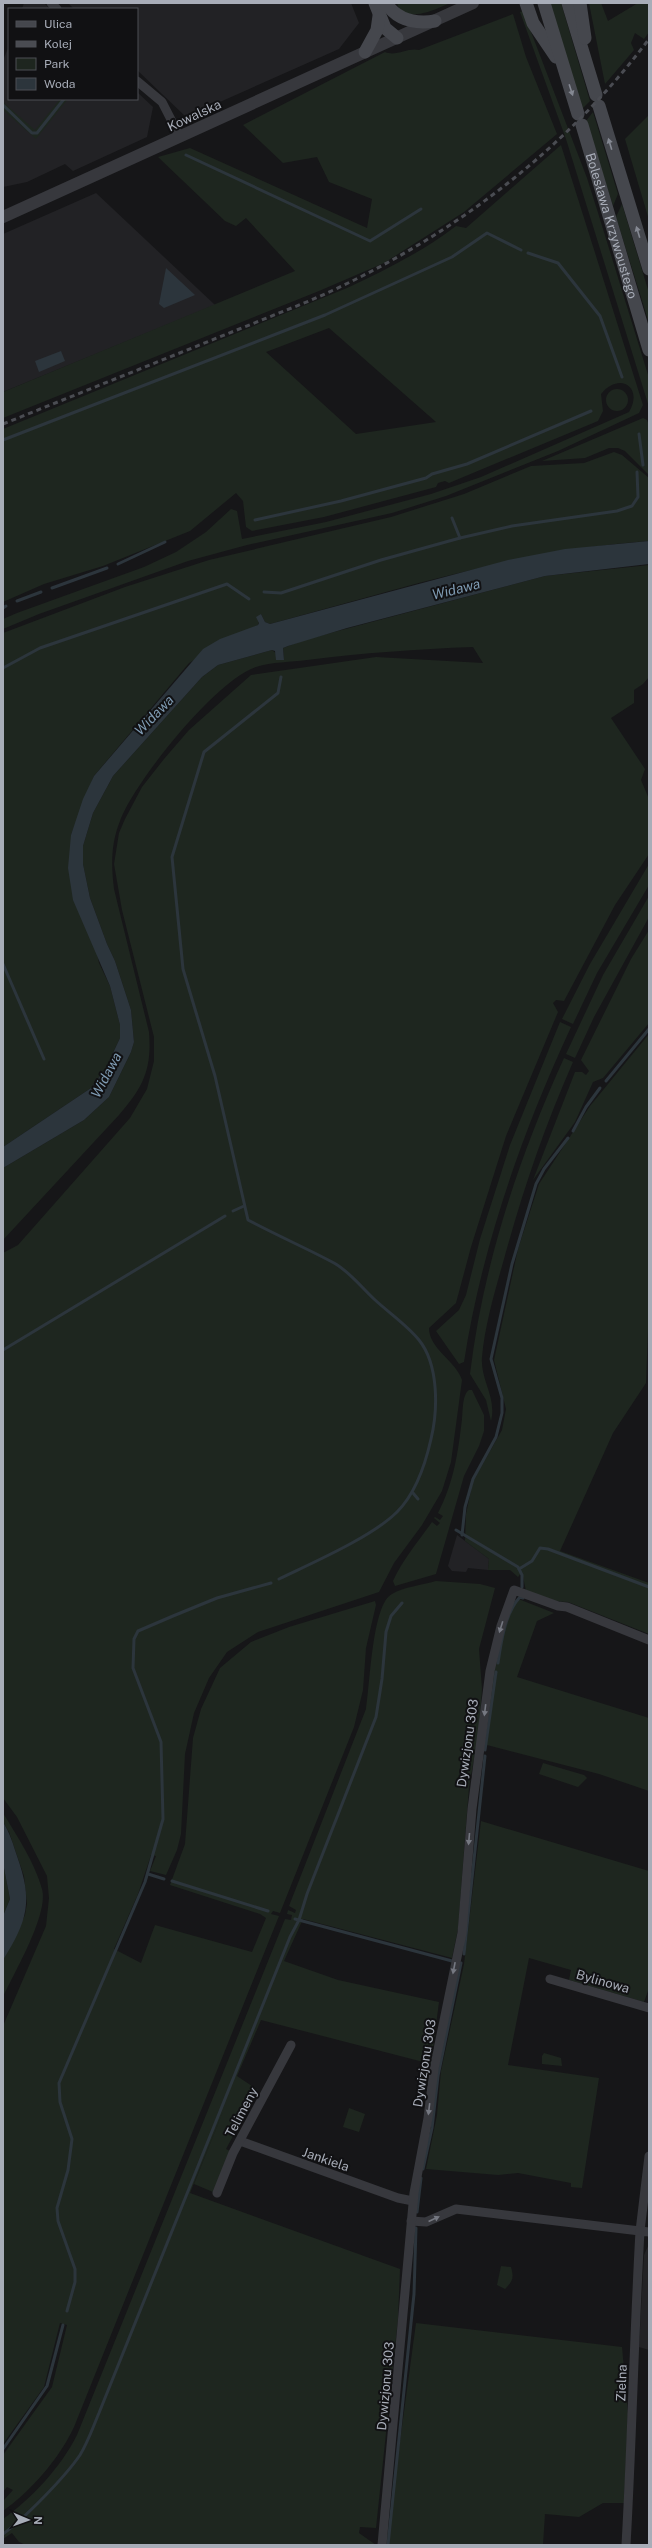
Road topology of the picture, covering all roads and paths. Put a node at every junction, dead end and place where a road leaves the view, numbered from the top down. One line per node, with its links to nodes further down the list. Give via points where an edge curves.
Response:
1 (473, 3): 7 (street, Kowalska)
2 (526, 3): 11 (main road, via 533,23)
3 (544, 3): 11 (main road, Bolesława Krzywoustego)
4 (568, 3): 10 (main road, Bolesława Krzywoustego)
5 (580, 3): 10 (main road)
6 (380, 7): 7 (main road, via 405,19 419,22); 8 (main road, via 385,28); 9 (main road, via 377,30)
7 (435, 21): 8 (street, Kowalska)
8 (397, 38): 9 (street, Kowalska)
9 (366, 52): 13 (street, Kowalska)
10 (586, 62): 15 (main road, Bolesława Krzywoustego, one-way to 10)
11 (563, 67): 16 (main road, Bolesława Krzywoustego, one-way to 16)
12 (138, 81): 13 (street, via 162,102)
13 (180, 136): 14 (street, Kowalska)
14 (3, 217)
15 (649, 269)
16 (649, 350)
17 (649, 1640): 24 (street, Dywizjonu 303, one-way to 24, via 567,1607 514,1590 501,1626 490,1671 472,1809 462,1933)
18 (550, 1979): 19 (street, Bylinowa)
19 (649, 2008)
20 (291, 2046): 21 (street, Telimeny)
21 (240, 2141): 23 (street, Telimeny); 24 (street, Jankiela)
22 (649, 2156): 26 (street, Zielna, via 642,2211)
23 (216, 2193)
24 (409, 2200): 25 (street, Dywizjonu 303)
25 (411, 2221): 26 (street, one-way to 26, via 426,2222 456,2209); 27 (street, Dywizjonu 303)
26 (644, 2231): 28 (street, Zielna, via 634,2328 633,2417)
27 (382, 2545)
28 (626, 2545)

